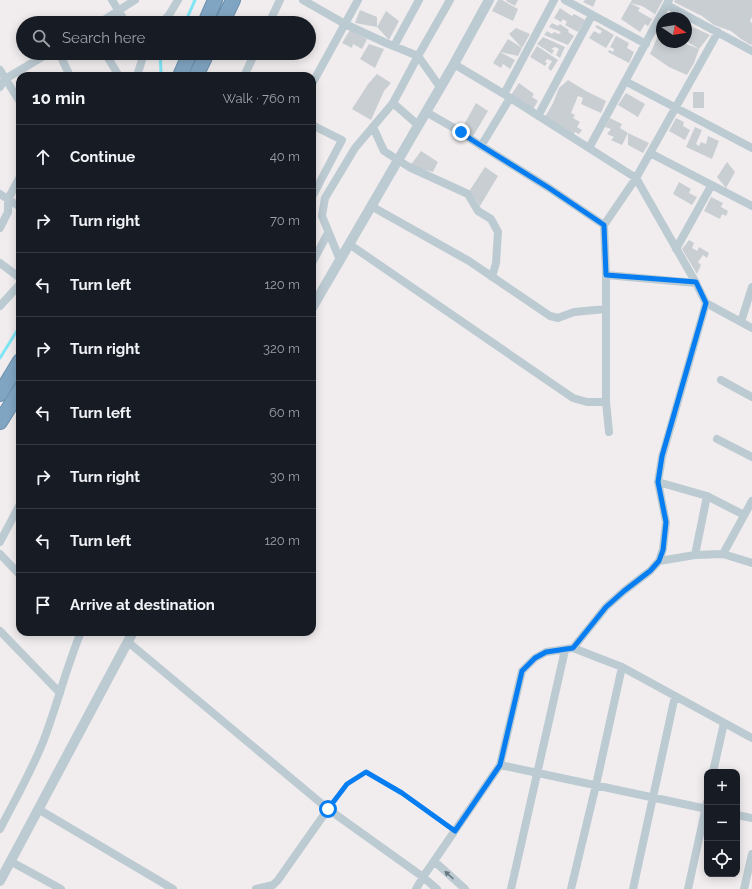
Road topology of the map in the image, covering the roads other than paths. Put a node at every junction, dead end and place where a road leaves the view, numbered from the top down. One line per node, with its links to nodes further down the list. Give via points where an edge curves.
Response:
1 (112, 0): 15 (street)
2 (135, 0): 15 (street)
3 (178, 0): 19 (street)
4 (216, 0): 20 (highway)
5 (233, 0): 21 (highway)
6 (280, 0): 22 (street)
7 (303, 0): 23 (street)
8 (358, 0): 23 (street)
9 (419, 0): 26 (street)
10 (450, 0): 28 (street)
11 (488, 0): 36 (street)
12 (554, 0): 52 (street)
13 (565, 0): 16 (street)
14 (668, 2): 24 (street); 25 (street)
15 (118, 10): 17 (street); 18 (street)
16 (592, 15): 25 (street); 56 (street)
17 (109, 16)
18 (122, 16)
19 (168, 16)
20 (208, 16)
21 (225, 16)
22 (272, 16)
23 (345, 24): 26 (street); 46 (street)
24 (718, 32): 27 (street); 54 (street)
25 (646, 44): 48 (street)
26 (394, 46): 28 (street)
27 (752, 51)
28 (418, 56): 50 (street); 53 (street)
29 (37, 60): 39 (street)
30 (63, 60): 40 (street)
31 (109, 60): 41 (street)
32 (142, 60): 42 (street)
33 (187, 60): 43 (highway)
34 (204, 60): 44 (highway)
35 (252, 60): 45 (street)
36 (454, 64): 50 (street); 52 (street)
37 (0, 70): 47 (street)
38 (16, 72): 47 (street)
39 (17, 72)
40 (68, 72)
41 (117, 72)
42 (138, 72)
43 (182, 72)
44 (198, 72)
45 (246, 72)
46 (316, 77)
47 (5, 79): 49 (street); 51 (street)
48 (625, 81): 54 (street); 61 (street)
49 (0, 87)
50 (440, 87): 55 (street)
51 (16, 96)
52 (507, 96): 56 (street); 60 (street)
53 (393, 103): 57 (street); 59 (street)
54 (676, 108): 62 (street); 63 (street)
55 (426, 112): 57 (street); 60 (street)
56 (538, 116): 61 (street)
57 (418, 125): 64 (street)
58 (316, 127): 68 (street, via 342,140)
59 (373, 127): 64 (street, via 384,151); 76 (street, via 355,148 325,198 322,216)
60 (481, 146): 74 (street)
61 (589, 148): 65 (street)
62 (752, 148)
63 (650, 153): 65 (street); 67 (street)
64 (398, 159): 72 (street); 84 (street, via 409,167 468,194 478,210 491,219 498,232 496,263)
65 (636, 178): 74 (street); 78 (street)
66 (16, 184): 70 (street)
67 (711, 186): 73 (street); 78 (street)
68 (316, 187)
69 (0, 194): 70 (street)
70 (8, 199): 71 (street); 75 (street, via 8,212)
71 (16, 204)
72 (371, 206): 77 (street); 84 (street)
73 (752, 206)
74 (604, 225): 83 (street)
75 (0, 228)
76 (328, 233): 79 (street); 80 (street)
77 (349, 244): 80 (street); 99 (street, via 573,398 587,402)
78 (676, 250): 85 (street)
79 (316, 256)
80 (340, 260): 88 (street)
81 (0, 263): 82 (street)
82 (16, 275)
83 (606, 275): 85 (street); 91 (street)
84 (492, 276): 91 (street, via 550,316 558,318 574,312)
85 (696, 282): 89 (street)
86 (752, 286): 92 (street)
87 (16, 288): 90 (street)
88 (316, 301)
89 (706, 303): 92 (street); 104 (street, via 662,456)
90 (0, 306)
91 (606, 309): 99 (street)
92 (741, 322): 93 (street)
93 (752, 328)
94 (16, 368): 96 (highway)
95 (721, 380): 98 (street)
96 (0, 394)
97 (16, 396): 100 (highway)
98 (752, 397)
99 (606, 402): 101 (street)
100 (0, 422)
101 (608, 432)
102 (717, 439): 103 (street)
103 (752, 458)
104 (658, 482): 105 (street); 113 (street, via 666,522)
105 (707, 496): 108 (street); 112 (street)
106 (752, 501): 108 (street)
107 (16, 512): 109 (street)
108 (744, 515): 111 (street)
109 (0, 542)
110 (0, 554): 115 (street)
111 (723, 554): 112 (street); 114 (street)
112 (695, 555): 113 (street)
113 (659, 561): 120 (street, via 606,607)
114 (752, 563)
115 (16, 571)
116 (1, 635): 122 (street)
117 (77, 636): 122 (street)
118 (131, 636): 119 (street)
119 (128, 642): 132 (street); 133 (street)
120 (569, 649): 121 (street); 126 (street, via 546,652 535,658 522,671); 128 (street)
121 (622, 666): 123 (street); 129 (street)
122 (60, 694): 137 (street, via 36,758)
123 (675, 696): 124 (street); 130 (street)
124 (724, 723): 125 (street); 127 (street)
125 (752, 738)
126 (500, 765): 128 (street); 138 (street)
127 (715, 769)
128 (538, 773): 129 (street); 150 (street)
129 (596, 785): 130 (street); 151 (street)
130 (653, 797): 131 (street); 152 (street)
131 (704, 806)
132 (38, 809): 140 (street); 145 (street)
133 (328, 809): 138 (lane, via 347,784 366,772 402,793); 142 (street); 146 (street, via 278,880 273,885)
134 (740, 816): 135 (street)
135 (752, 818)
136 (704, 819): 153 (street)
137 (0, 829)
138 (455, 831): 141 (street)
139 (752, 854): 154 (street)
140 (10, 861): 143 (street); 144 (street)
141 (434, 861): 142 (street); 149 (street, one-way to 141)
142 (423, 877): 147 (street); 148 (street)
143 (0, 881)
144 (61, 889)
145 (173, 889)
146 (256, 889)
147 (416, 889)
148 (436, 889)
149 (465, 889)
150 (511, 889)
151 (571, 889)
152 (633, 889)
153 (688, 889)
154 (744, 889)

